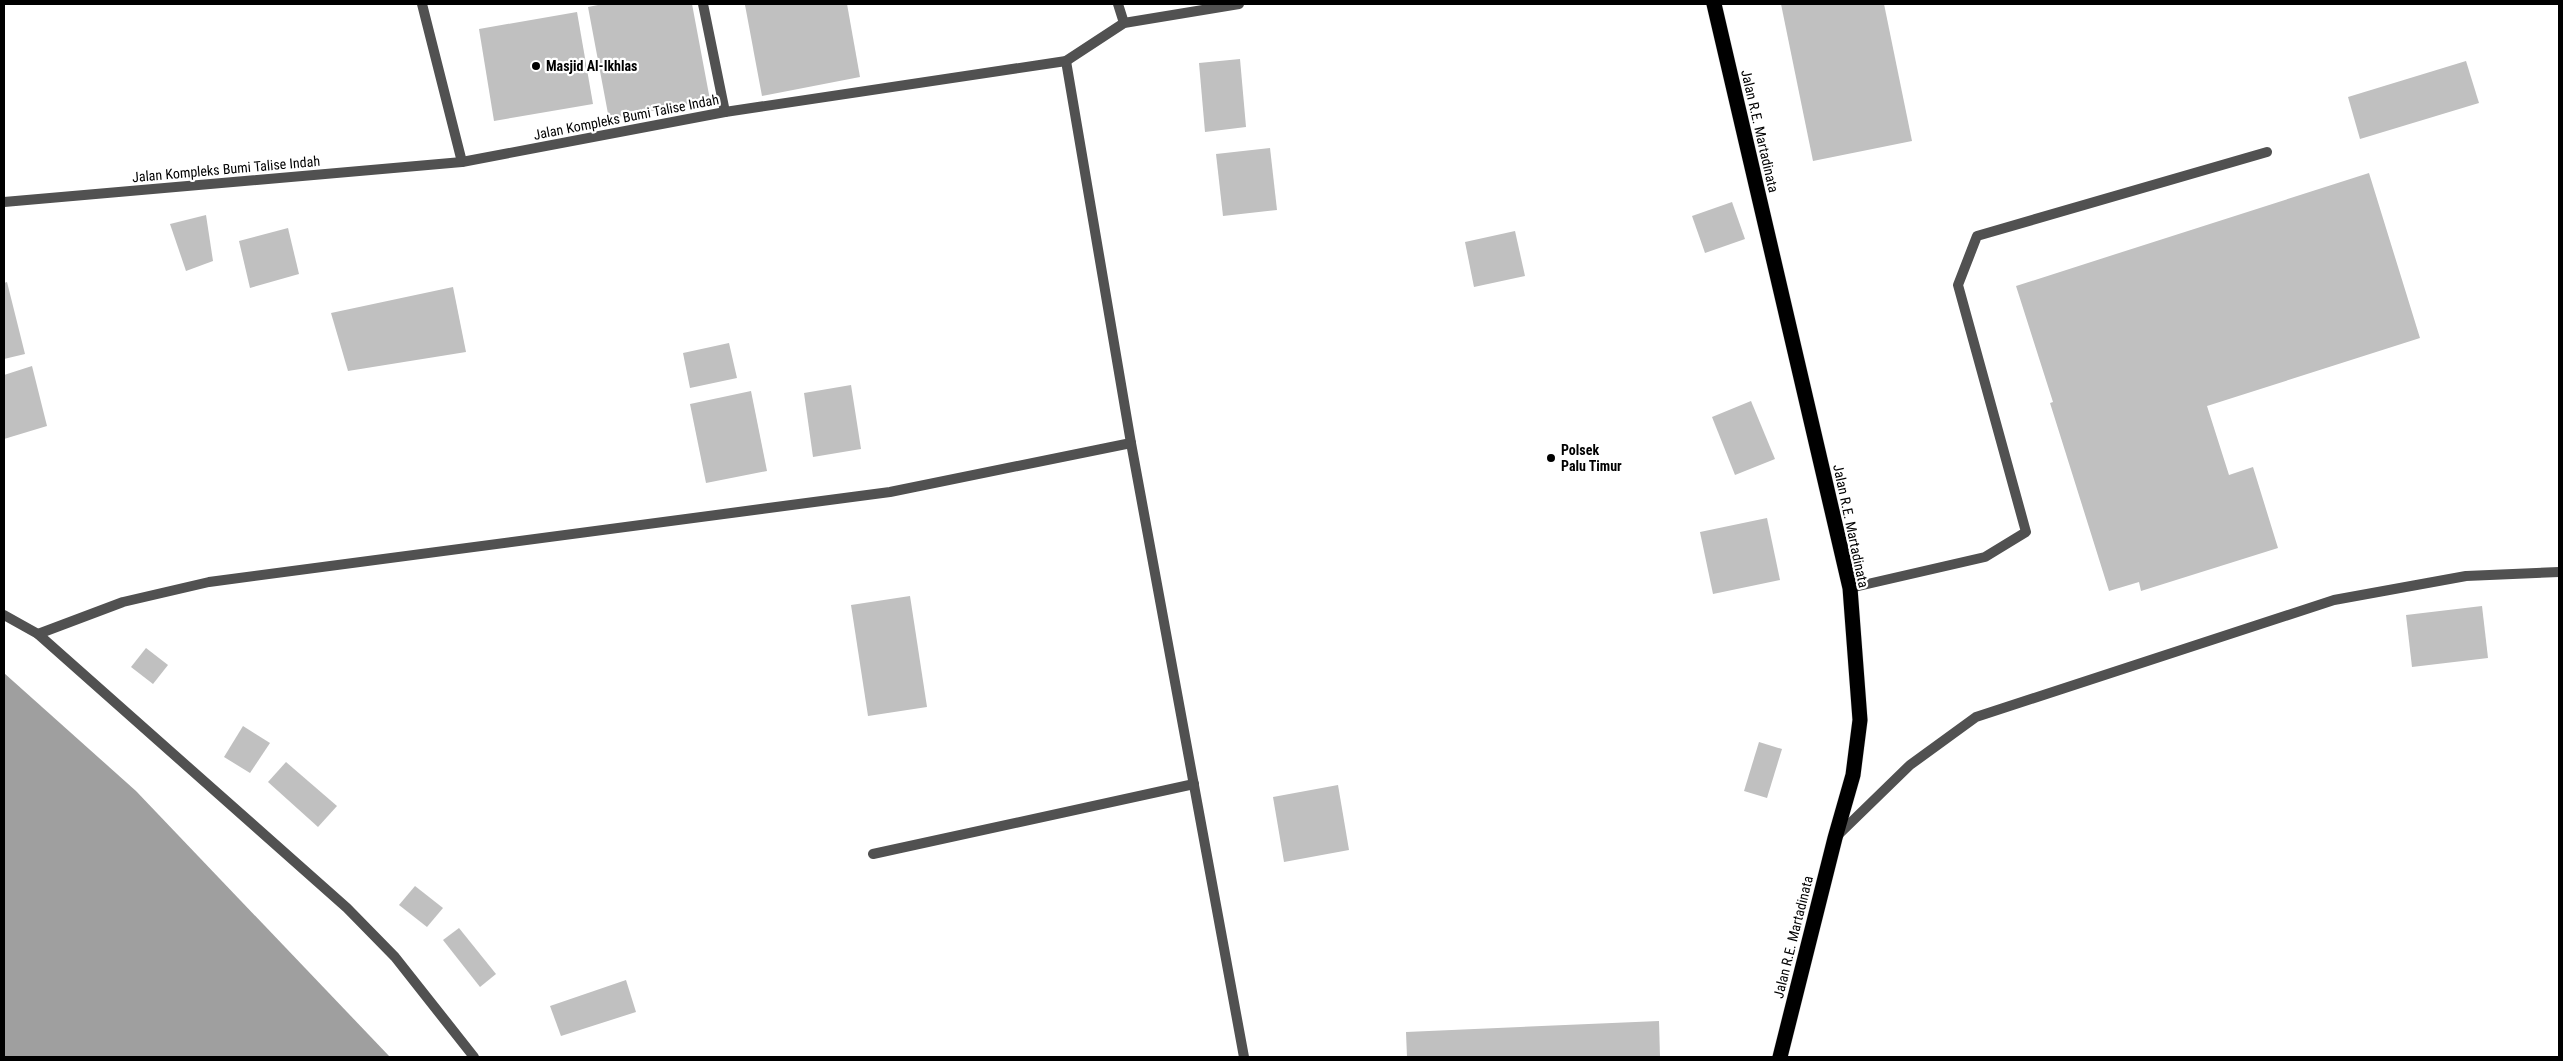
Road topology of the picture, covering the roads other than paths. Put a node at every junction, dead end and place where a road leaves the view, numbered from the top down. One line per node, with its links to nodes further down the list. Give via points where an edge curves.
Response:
1 (422, 4): 10 (street)
2 (703, 4): 8 (street)
3 (1118, 4): 6 (street)
4 (1239, 4): 6 (street, Jalan Kompleks Bumi Talise Indah)
5 (1714, 4): 14 (highway, Jalan R.E. Martadinata)
6 (1124, 22): 7 (street, Jalan Kompleks Bumi Talise Indah)
7 (1066, 61): 8 (street, Jalan Kompleks Bumi Talise Indah); 12 (street)
8 (725, 112): 10 (street, Jalan Kompleks Bumi Talise Indah)
9 (2267, 152): 14 (street, via 1977,236 1958,285 2026,532 1985,557)
10 (462, 162): 11 (street, Jalan Kompleks Bumi Talise Indah)
11 (4, 202)
12 (1130, 443): 16 (street, via 890,492 208,582 123,602); 17 (street)
13 (2559, 572): 18 (street, via 2466,576 2334,600 1976,717 1910,765)
14 (1850, 588): 18 (highway, Jalan R.E. Martadinata, via 1860,720 1853,775)
15 (4, 615): 16 (street)
16 (38, 634): 20 (street, via 347,908 396,957)
17 (1194, 784): 19 (street); 21 (street)
18 (1835, 838): 22 (highway, Jalan R.E. Martadinata)
19 (873, 854)
20 (474, 1057)
21 (1244, 1057)
22 (1780, 1057)

